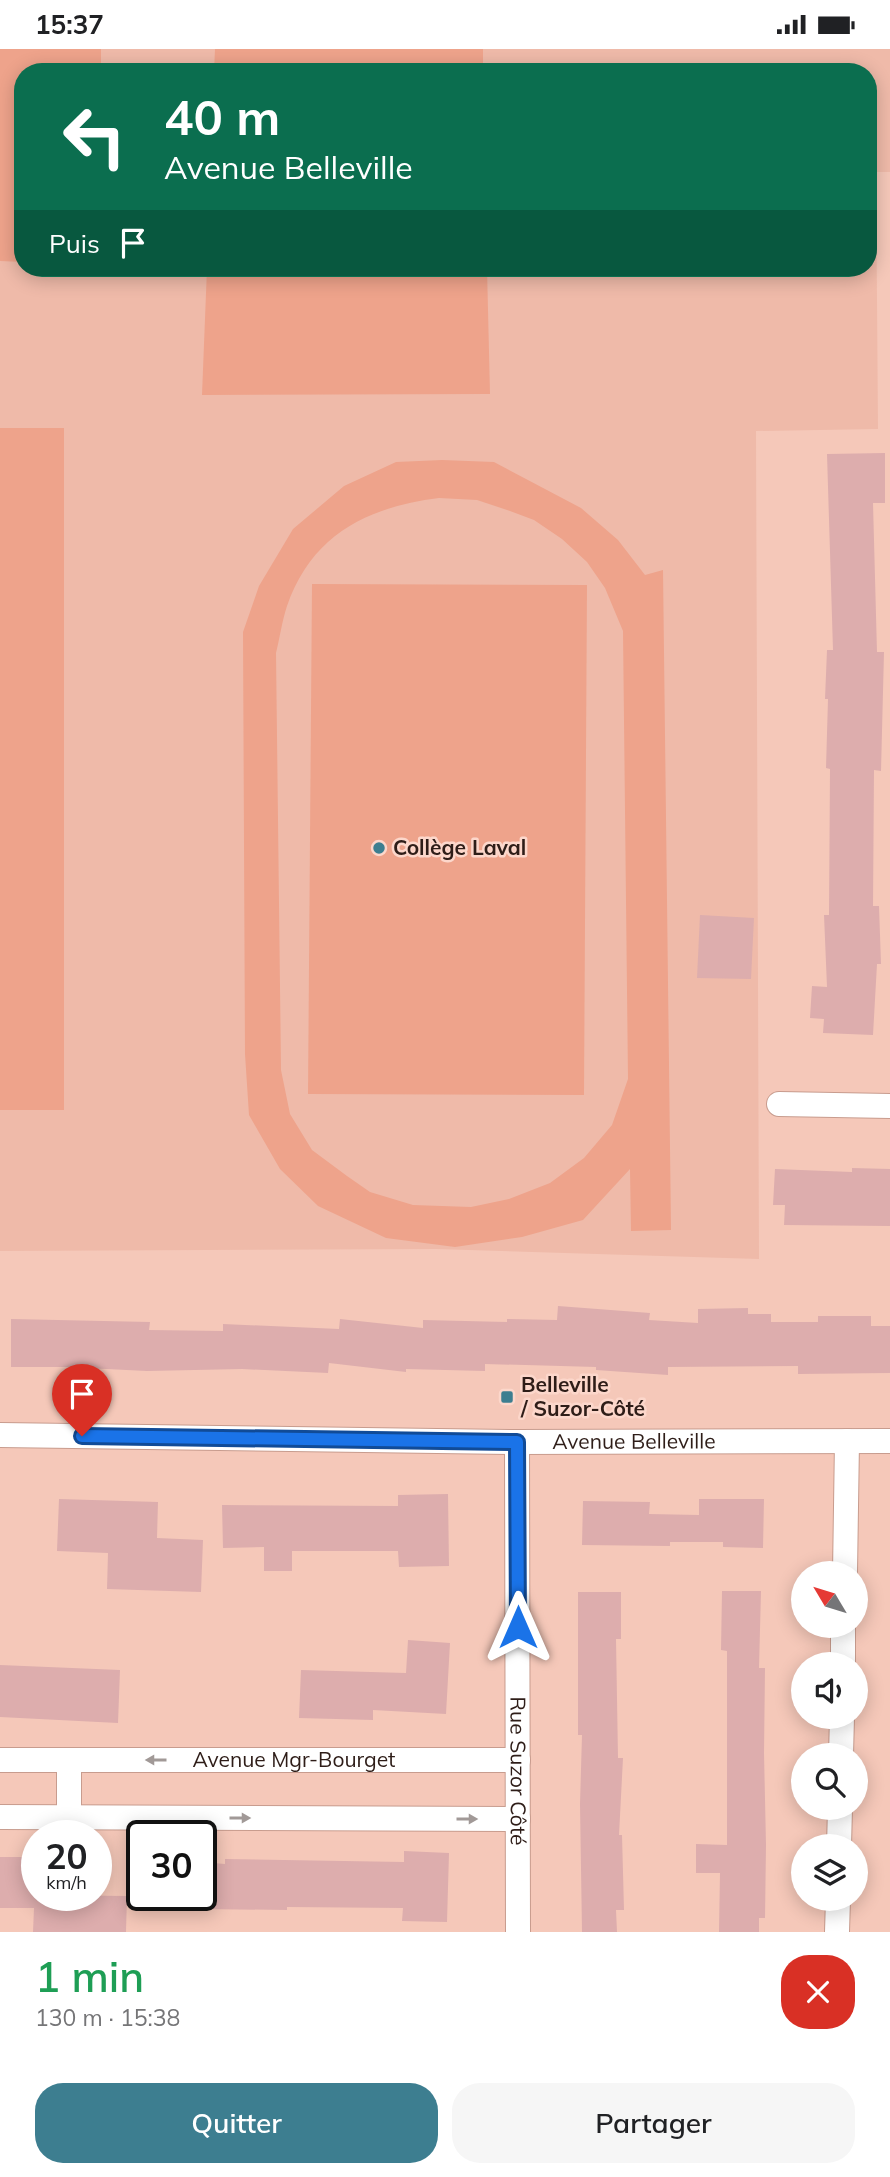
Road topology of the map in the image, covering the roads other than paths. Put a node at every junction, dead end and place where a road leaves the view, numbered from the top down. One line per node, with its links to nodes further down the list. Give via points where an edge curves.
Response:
1 (779, 1104): 2 (street)
2 (890, 1105)
3 (0, 1435): 6 (street, Avenue Belleville)
4 (847, 1441): 5 (street, Avenue Belleville); 6 (street, Avenue Belleville); 7 (street)
5 (890, 1441)
6 (517, 1442): 10 (street, Rue Suzor Côté)
7 (845, 1561)
8 (0, 1760): 9 (street, Avenue Mgr-Bourget)
9 (69, 1760): 10 (street, Avenue Mgr-Bourget, one-way to 9); 12 (street)
10 (518, 1760): 13 (street, Rue Suzor Côté)
11 (0, 1817): 12 (street)
12 (69, 1817): 13 (street, one-way to 13)
13 (518, 1819): 15 (street, Rue Suzor Côté)
14 (838, 1911): 16 (street)
15 (519, 1932)
16 (837, 1932)

